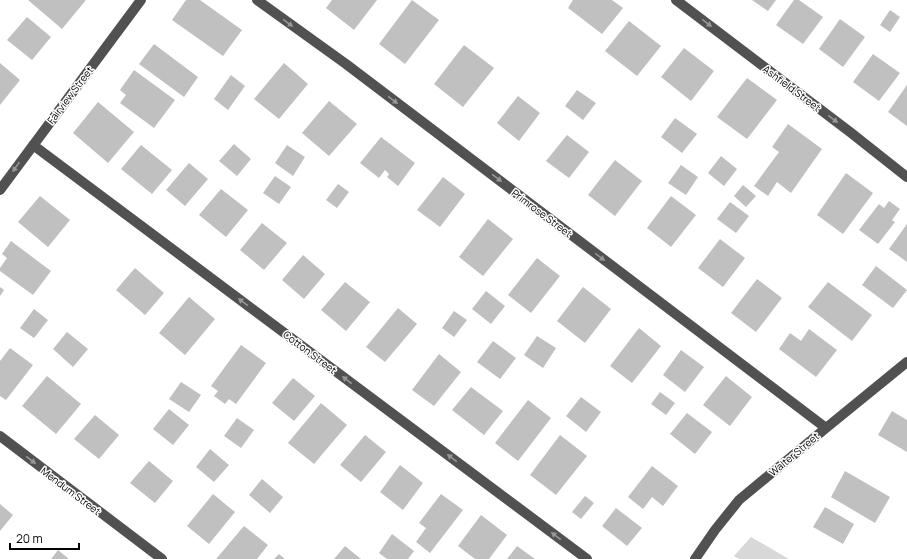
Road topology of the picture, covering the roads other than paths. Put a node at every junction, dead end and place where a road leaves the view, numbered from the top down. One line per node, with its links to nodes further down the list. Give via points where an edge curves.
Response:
1 (141, 0): 4 (street, Fairview Street)
2 (257, 0): 8 (street, Primrose Street, one-way to 8, via 353,69)
3 (676, 0): 5 (street, Ashfield Street, one-way to 5)
4 (33, 145): 6 (street, Fairview Street, one-way to 6); 11 (street, Cotton Street, one-way to 4)
5 (907, 177)
6 (0, 190)
7 (907, 362): 8 (street, Walter Street)
8 (826, 428): 12 (street, Walter Street, via 739,500)
9 (0, 436): 10 (street, Mendum Street, one-way to 10)
10 (162, 559)
11 (587, 559)
12 (696, 559)

